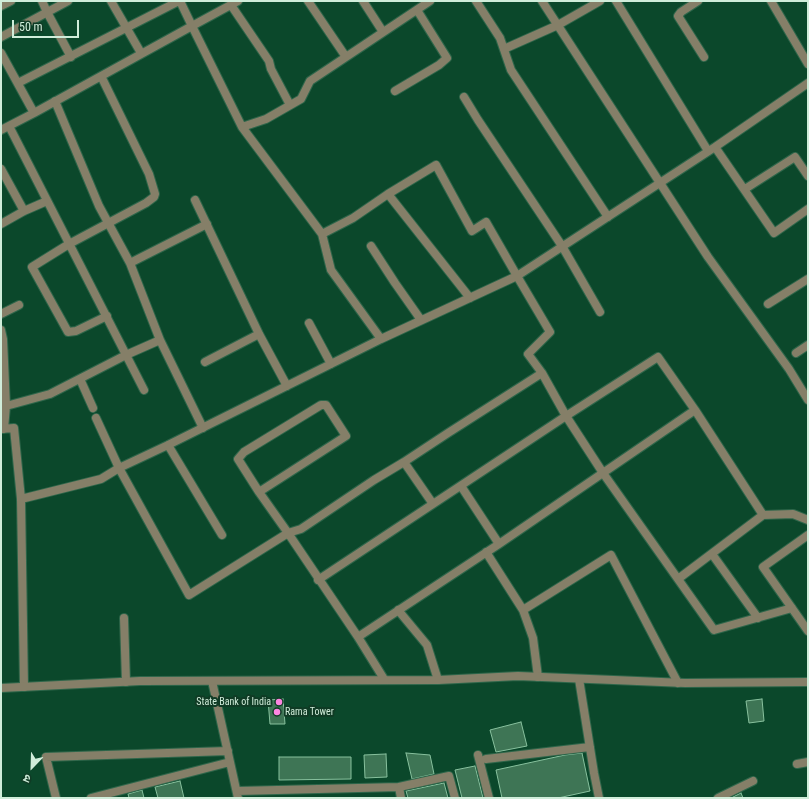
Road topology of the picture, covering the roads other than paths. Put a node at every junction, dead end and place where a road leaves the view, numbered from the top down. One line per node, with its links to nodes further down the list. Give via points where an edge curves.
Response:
1 (11, 1): 16 (street)
2 (42, 1): 18 (street)
3 (68, 1): 18 (street)
4 (111, 1): 21 (street)
5 (180, 1): 20 (street); 21 (street)
6 (308, 1): 28 (street)
7 (363, 1): 22 (street)
8 (430, 1): 17 (street)
9 (476, 1): 24 (street, via 500,38)
10 (542, 1): 19 (street)
11 (600, 1): 19 (street)
12 (616, 1): 41 (street)
13 (698, 1): 29 (street, via 678,16)
14 (771, 1): 30 (street)
15 (235, 3): 20 (street); 37 (street, via 269,61)
16 (1, 6)
17 (417, 10): 22 (street); 34 (street, via 447,58)
18 (46, 12): 23 (street); 27 (street)
19 (558, 25): 24 (street); 44 (street)
20 (192, 26): 26 (street); 39 (street)
21 (126, 29): 26 (street); 27 (street)
22 (383, 32): 28 (street)
23 (1, 37)
24 (504, 49): 51 (street, via 511,70)
25 (1, 53): 32 (street)
26 (141, 53): 31 (street)
27 (71, 57): 32 (street)
28 (346, 57): 37 (street, via 310,81 301,99)
29 (704, 58)
30 (808, 64)
31 (101, 76): 36 (street); 53 (street, via 149,174 155,194 146,203)
32 (18, 83): 38 (street)
33 (808, 83): 41 (street)
34 (395, 91)
35 (464, 97): 58 (street)
36 (55, 101): 38 (street); 53 (street)
37 (290, 105): 39 (street, via 266,119)
38 (34, 113): 40 (street)
39 (242, 127): 55 (street)
40 (5, 128): 47 (street)
41 (711, 149): 44 (street); 45 (street)
42 (1, 169): 50 (street)
43 (808, 176): 45 (street, via 795,157)
44 (659, 183): 51 (street); 83 (street)
45 (745, 189): 49 (street, via 774,233)
46 (388, 194): 55 (street, via 353,218); 60 (street, via 436,166 472,231 486,222); 62 (street)
47 (47, 200): 50 (street); 56 (street)
48 (195, 200): 54 (street)
49 (808, 208)
50 (24, 211): 52 (street)
51 (608, 217): 58 (street)
52 (2, 223)
53 (108, 224): 56 (street); 59 (street)
54 (206, 224): 59 (street); 71 (street)
55 (322, 234): 72 (street, via 331,270)
56 (69, 244): 67 (street); 67 (street, via 32,267 68,332 76,331)
57 (371, 246): 68 (street)
58 (562, 247): 60 (street); 65 (street)
59 (130, 263): 73 (street)
60 (517, 276): 62 (street); 79 (street, via 550,332 528,354)
61 (808, 279): 63 (street)
62 (470, 298): 68 (street)
63 (768, 304)
64 (19, 305): 66 (street)
65 (600, 312)
66 (1, 314)
67 (106, 316): 76 (street)
68 (421, 320): 72 (street)
69 (308, 323): 78 (street)
70 (1, 330): 84 (street)
71 (259, 334): 77 (street); 81 (street)
72 (381, 338): 78 (street)
73 (160, 340): 76 (street); 89 (street)
74 (808, 345): 75 (street)
75 (796, 353)
76 (126, 355): 80 (street); 82 (street)
77 (205, 362)
78 (331, 364): 81 (street)
79 (542, 373): 87 (street); 92 (street)
80 (80, 379): 84 (street, via 50,394); 85 (street)
81 (287, 386): 89 (street)
82 (144, 390)
83 (808, 400)
84 (6, 406): 90 (street)
85 (93, 408)
86 (695, 410): 87 (street, via 658,357); 94 (street); 99 (street)
87 (566, 416): 94 (street); 95 (street)
88 (96, 418): 93 (street)
89 (203, 428): 91 (street)
90 (3, 429): 97 (street, via 14,428)
91 (168, 445): 93 (street); 102 (street)
92 (404, 462): 98 (street); 101 (street, via 301,529)
93 (119, 468): 97 (street, via 101,479); 101 (street, via 189,595)
94 (603, 473): 104 (street); 107 (street)
95 (461, 486): 98 (street); 104 (street)
96 (259, 492): 96 (street, via 238,459 244,452 321,405 326,405 346,436); 101 (street)
97 (21, 499): 124 (street)
98 (433, 504): 108 (street)
99 (763, 516): 100 (street, via 793,514); 106 (street)
100 (808, 520)
101 (288, 533): 108 (street)
102 (222, 535)
103 (808, 535): 109 (street, via 763,567)
104 (499, 544): 105 (street)
105 (486, 552): 110 (street); 111 (street)
106 (712, 554): 107 (street); 113 (street)
107 (678, 579): 113 (street, via 714,630)
108 (318, 580): 115 (street)
109 (792, 608): 113 (street); 114 (street)
110 (398, 610): 115 (street); 119 (street, via 427,645)
111 (523, 610): 116 (street, via 533,638); 123 (street, via 611,555)
112 (124, 618): 121 (street)
113 (758, 618)
114 (808, 631)
115 (358, 637): 117 (street)
116 (538, 677): 118 (street); 119 (street)
117 (384, 679): 119 (street); 120 (street)
118 (579, 679): 123 (street); 126 (street)
119 (438, 680)
120 (212, 681): 121 (street); 127 (street)
121 (126, 682): 124 (street)
122 (808, 682): 123 (street)
123 (678, 683)
124 (24, 687): 125 (street)
125 (1, 688)
126 (590, 748): 129 (street); 141 (street)
127 (228, 751): 130 (street); 136 (street, via 46,757)
128 (478, 755): 140 (street)
129 (486, 759)
130 (230, 762): 135 (street); 137 (street)
131 (808, 762): 132 (street)
132 (797, 764)
133 (753, 781): 142 (street)
134 (399, 787): 135 (street); 138 (street); 139 (street, via 449,776)
135 (237, 794)
136 (56, 798)
137 (91, 798)
138 (401, 798)
139 (455, 798)
140 (489, 798)
141 (599, 798)
142 (718, 798)

